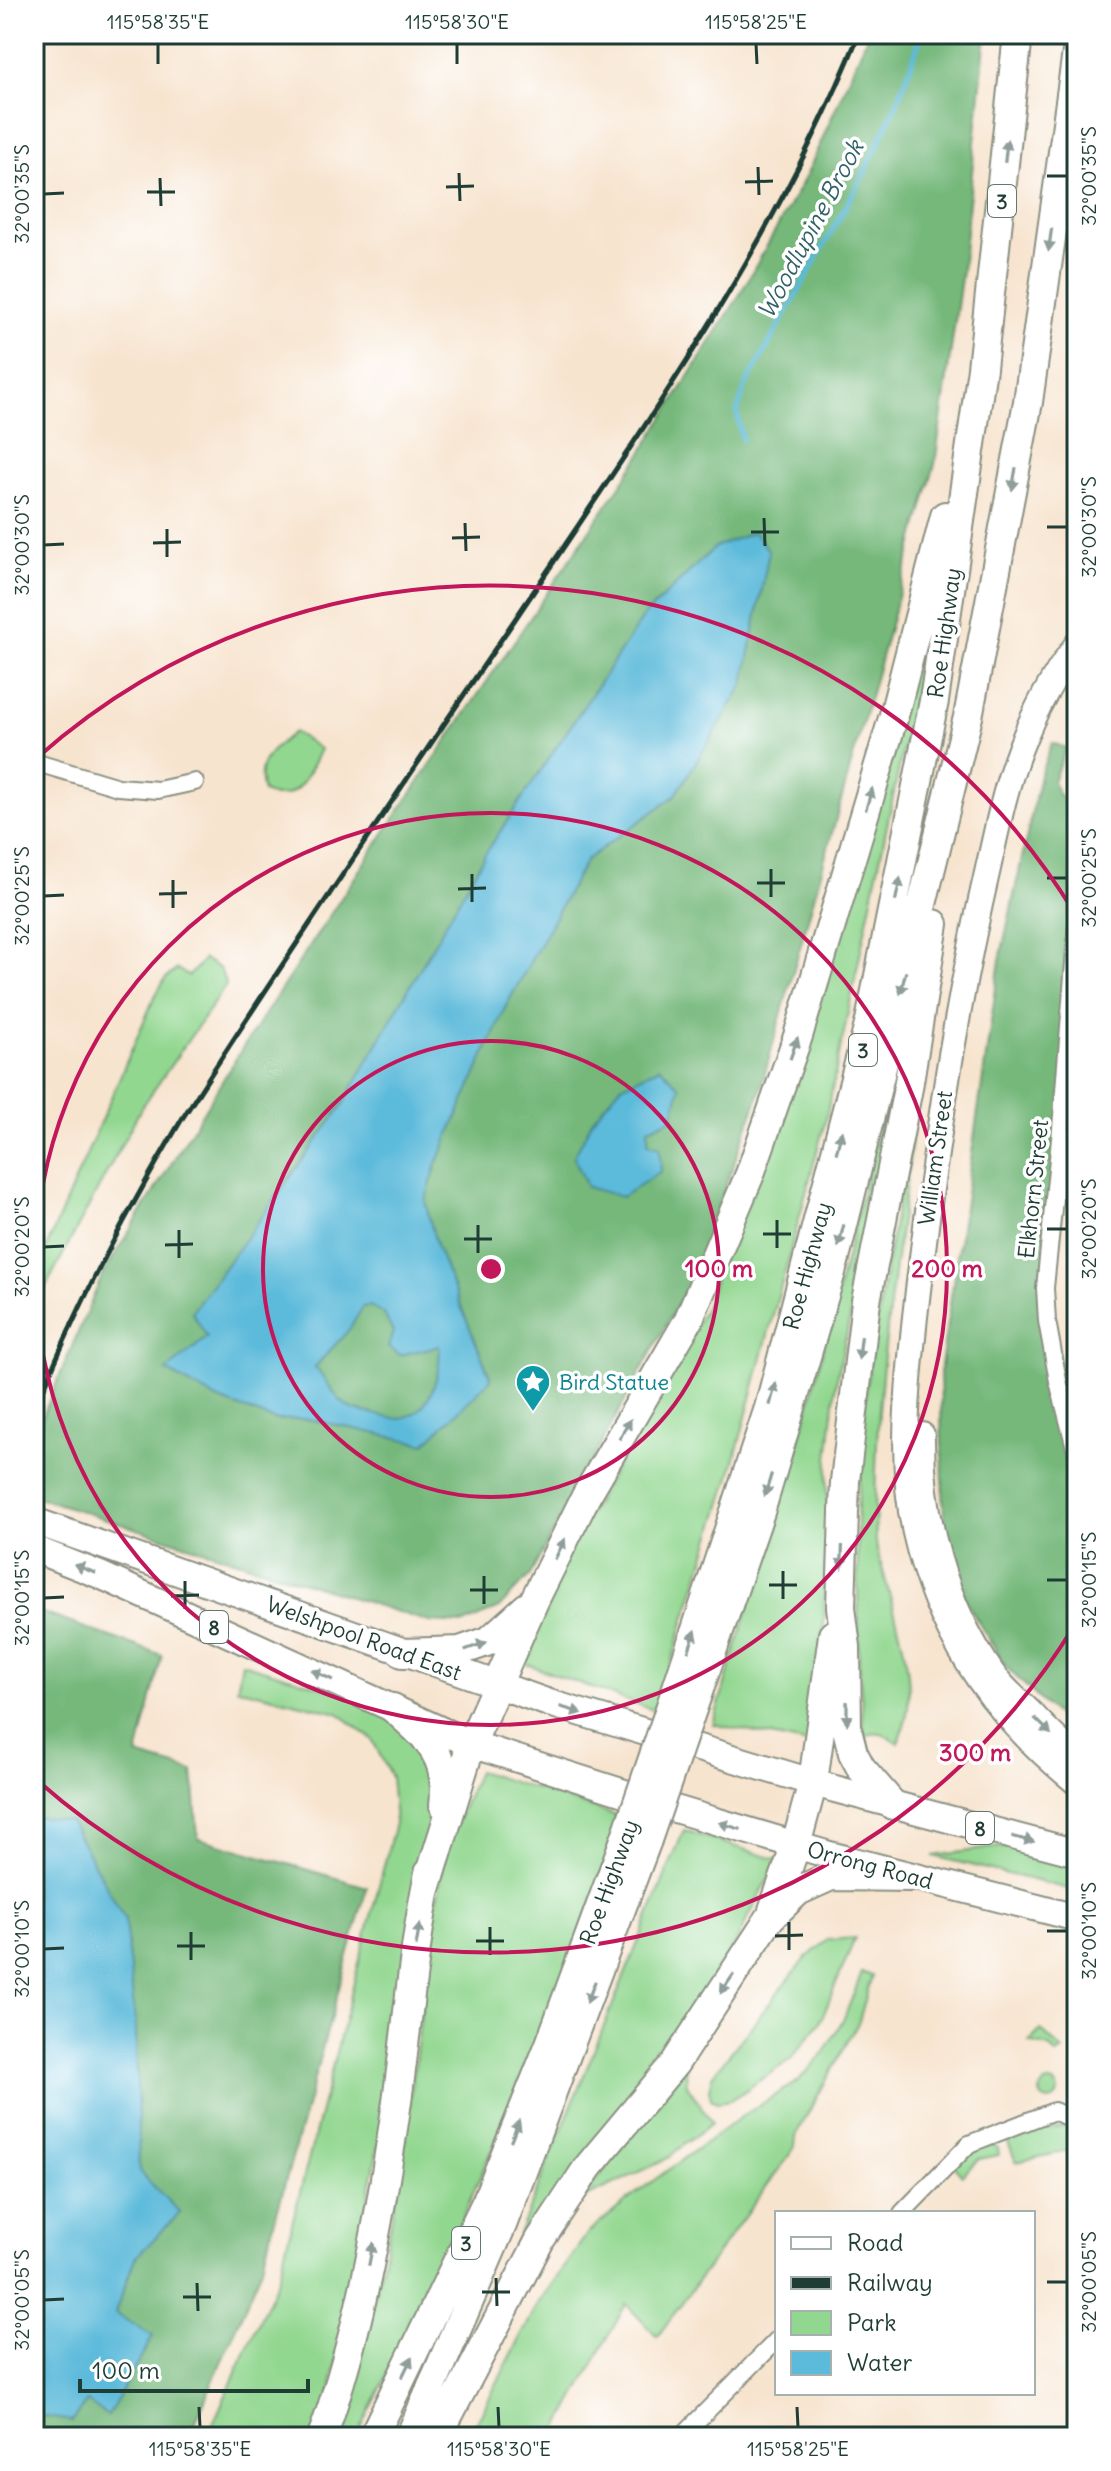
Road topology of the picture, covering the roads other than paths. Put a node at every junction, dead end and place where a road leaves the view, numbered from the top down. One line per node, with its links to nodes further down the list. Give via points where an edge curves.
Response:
1 (1018, 34): 3 (highway, Roe Highway / 3, one-way to 1)
2 (1077, 52): 6 (highway, Roe Highway / 3, one-way to 6, via 1028,402)
3 (982, 368): 14 (highway, one-way to 3, via 586,1496 688,1321 750,1174 798,1036 894,715); 19 (highway, Roe Highway / 3, one-way to 3, via 870,1021 934,701)
4 (1077, 644): 23 (main road, William Street, via 1021,746 984,882 926,1212 905,1449 918,1546 954,1642 1017,1729)
5 (1077, 674): 21 (main road, William Street, one-way to 21, via 1036,751 1018,806 975,1006 943,1211 923,1388 922,1449 946,1585 969,1635 995,1676)
6 (968, 717): 15 (highway, one-way to 15, via 908,1088 866,1301 845,1481); 19 (highway, Roe Highway / 3, one-way to 19, via 834,1262 760,1512)
7 (34, 762): 8 (street, via 139,790)
8 (195, 782)
9 (1077, 925): 10 (street, Elkhorn Street)
10 (1069, 1129): 11 (street, Elkhorn Street, via 1045,1288 1058,1381)
11 (1077, 1455)
12 (34, 1521): 16 (highway, Welshpool Road East / 8)
13 (34, 1549): 18 (highway, Welshpool Road East / 8, one-way to 13)
14 (534, 1601): 16 (highway, one-way to 14, via 460,1651 489,1641); 17 (highway)
15 (841, 1607): 22 (highway, via 830,1646); 24 (highway, one-way to 24, via 847,1729 853,1753)
16 (403, 1653): 17 (highway, Welshpool Road East / 8)
17 (497, 1685): 19 (highway, Welshpool Road East / 8, one-way to 19); 20 (highway)
18 (393, 1708): 20 (highway, Welshpool Road East / 8); 30 (highway, via 426,1737 444,1770 444,1808)
19 (684, 1728): 22 (highway, 8); 26 (highway, Roe Highway / 3, bridge)
20 (471, 1744): 25 (highway, Welshpool Road East / 8); 30 (highway)
21 (1077, 1756)
22 (813, 1782): 24 (highway, 8); 27 (highway)
23 (1077, 1783)
24 (893, 1805): 28 (highway, 8, one-way to 28)
25 (665, 1806): 27 (highway, Orrong Road / 8, one-way to 25)
26 (637, 1837): 37 (highway, Roe Highway / 3, one-way to 26, via 487,2200); 38 (highway, Roe Highway / 3, one-way to 38, via 502,2225)
27 (796, 1845): 29 (highway, Orrong Road / 8); 31 (highway)
28 (1077, 1853)
29 (911, 1877): 31 (highway, via 831,1876 798,1891); 32 (highway, Orrong Road / 8)
30 (426, 1889): 36 (highway, one-way to 30, via 371,2257)
31 (770, 1918): 39 (highway, one-way to 39, via 675,2063 588,2167 540,2240)
32 (1077, 1918)
33 (1077, 2122): 34 (street, via 1054,2111 969,2144)
34 (904, 2211)
35 (775, 2342): 40 (street)
36 (322, 2437)
37 (373, 2437)
38 (410, 2437)
39 (437, 2437)
40 (681, 2437)

